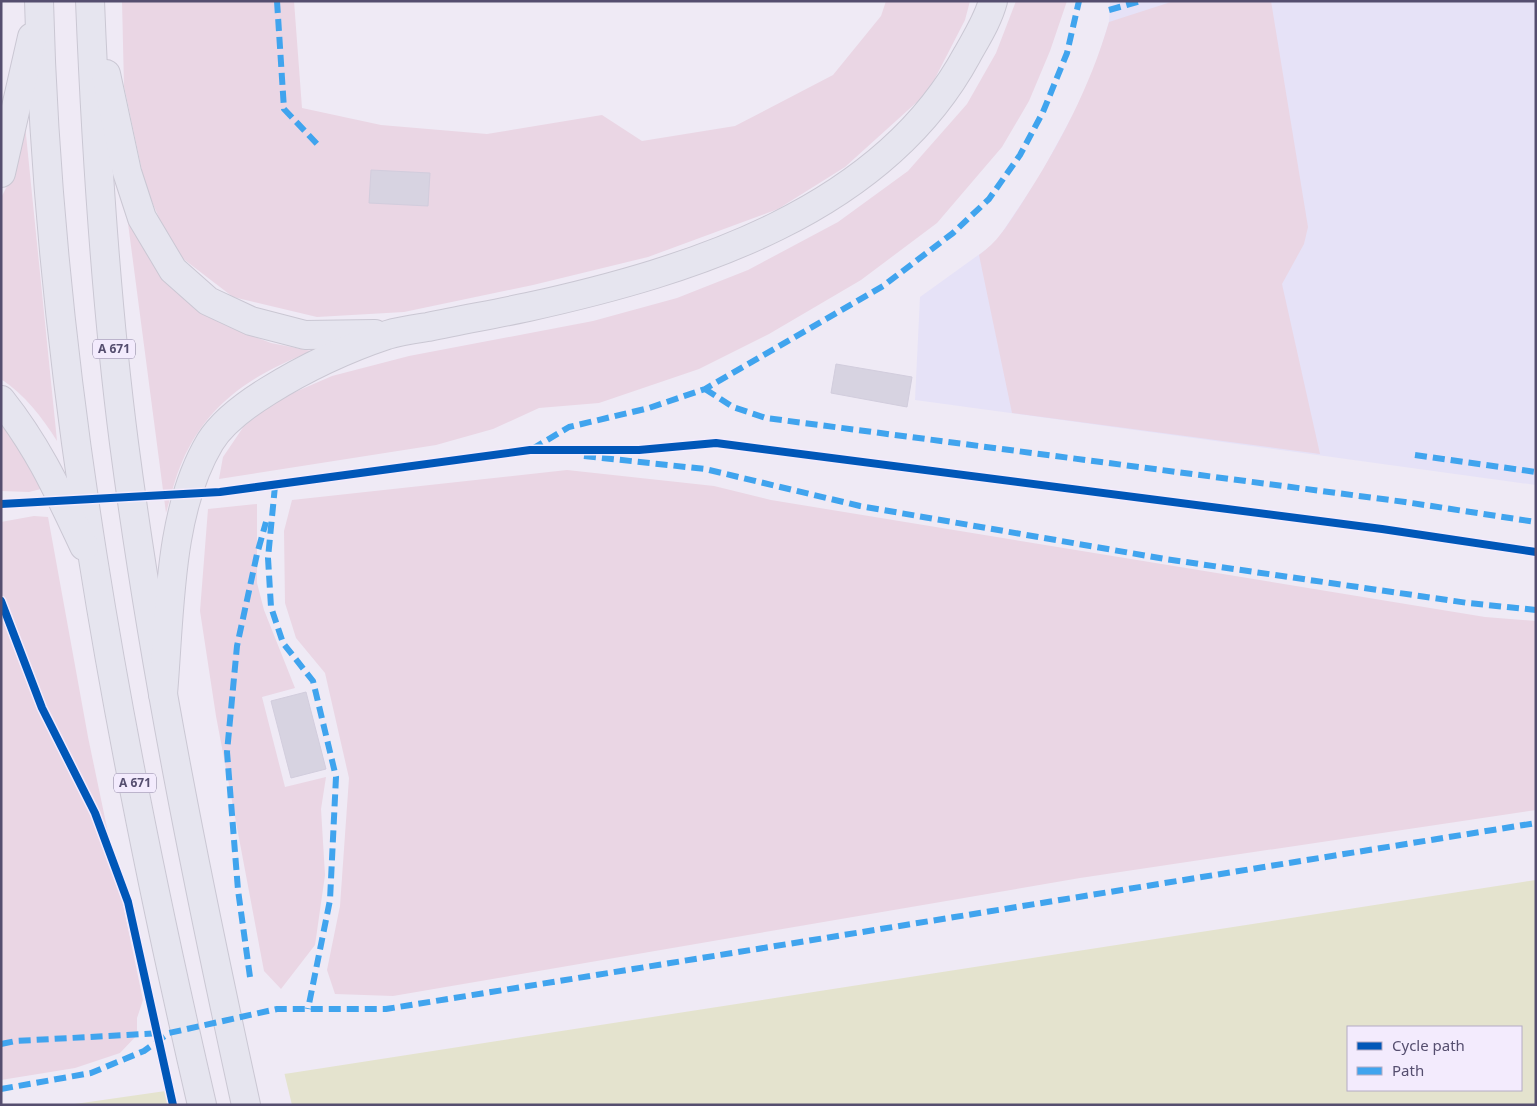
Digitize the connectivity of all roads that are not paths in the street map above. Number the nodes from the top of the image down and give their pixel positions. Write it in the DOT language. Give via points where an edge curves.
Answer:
graph roads {
  1 [pos="90,1"];
  2 [pos="993,1"];
  3 [pos="39,3"];
  4 [pos="1,173"];
  5 [pos="389,334"];
  6 [pos="1,400"];
  7 [pos="97,574"];
  8 [pos="163,694"];
  9 [pos="202,1105"];
  10 [pos="246,1105"];
  1 -- 5 [label="highway" via="127,172 142,218 173,270 208,301 251,321 305,335"];
  1 -- 8 [label="highway, A 671" via="110,313 140,558"];
  2 -- 5 [label="highway" via="990,13 959,70 928,114 883,159 832,195 768,230 703,257 618,285"];
  3 -- 4 [label="highway"];
  3 -- 7 [label="highway, A 671" via="61,314"];
  5 -- 8 [label="highway" via="306,368 245,406 211,440 193,477 179,522"];
  6 -- 7 [label="highway" via="25,429 44,460"];
  7 -- 9 [label="highway, A 671" via="119,704"];
  8 -- 10 [label="highway, A 671"];
}
